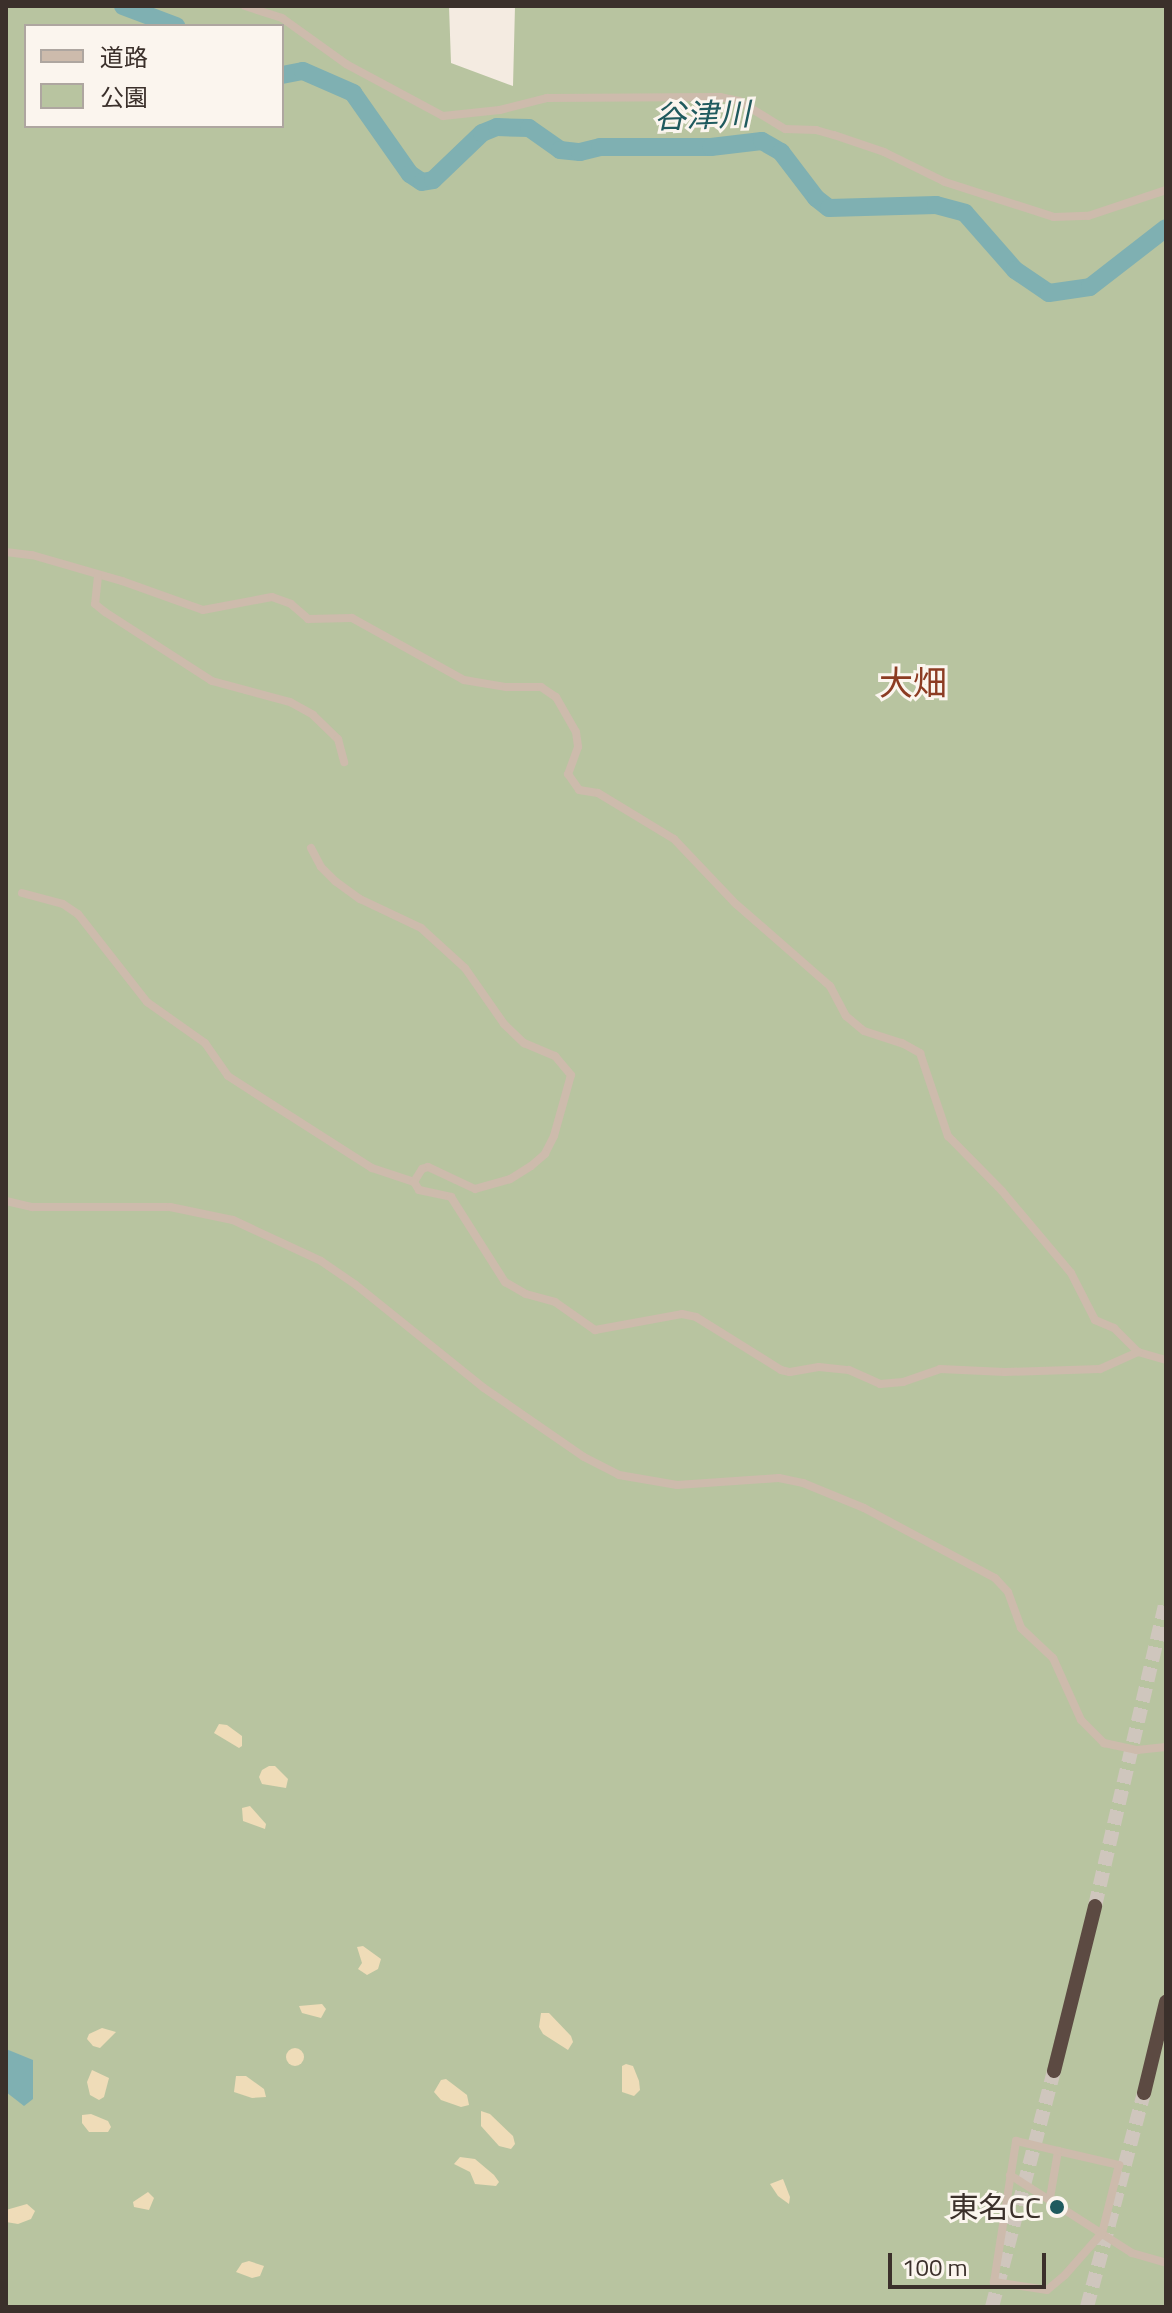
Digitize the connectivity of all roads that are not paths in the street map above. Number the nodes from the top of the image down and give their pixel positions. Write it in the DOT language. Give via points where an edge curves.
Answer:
graph roads {
  1 [pos="245,6"];
  2 [pos="1166,190"];
  3 [pos="6,552"];
  4 [pos="98,576"];
  5 [pos="344,762"];
  6 [pos="311,848"];
  7 [pos="22,893"];
  8 [pos="414,1182"];
  9 [pos="6,1201"];
  10 [pos="1138,1352"];
  11 [pos="1166,1360"];
  12 [pos="1166,1747"];
  13 [pos="1095,1906"];
  14 [pos="1166,2002"];
  15 [pos="1054,2071"];
  16 [pos="1144,2093"];
  17 [pos="1058,2151"];
  18 [pos="1010,2175"];
  19 [pos="1050,2198"];
  20 [pos="1102,2233"];
  21 [pos="1166,2263"];
  1 -- 2 [label="street" via="282,18 346,64 443,116 547,98 720,97 739,101 785,129 847,139 945,182 1054,217 1088,216"];
  3 -- 4 [label="street"];
  4 -- 5 [label="street" via="95,604 105,612 212,681 290,702 313,715 338,739"];
  4 -- 10 [label="street" via="203,610 272,597 308,619 352,618 464,680 541,687 556,697 576,732 578,747 568,774 579,790 598,793 674,839 736,904 830,986 846,1016 864,1031 920,1053 948,1136 1071,1273 1095,1320 1114,1328"];
  6 -- 8 [label="street" via="335,881 433,938 465,968 504,1024 524,1043 555,1056 571,1075 554,1136 531,1166 510,1179 475,1189 428,1167"];
  7 -- 8 [label="street" via="63,904 78,914 147,1002 205,1043 228,1076 372,1168"];
  8 -- 10 [label="street" via="419,1190 451,1197 505,1282 555,1302 595,1330 682,1314 696,1317 781,1370 849,1370 880,1384 940,1369 1100,1369"];
  9 -- 12 [label="street" via="32,1207 170,1207 233,1220 321,1261 484,1388 619,1475 677,1485 779,1478 864,1508 995,1578 1008,1592 1021,1628 1053,1658 1081,1720 1104,1743 1137,1750"];
  10 -- 11 [label="street"];
  13 -- 15 [label="highway"];
  14 -- 16 [label="highway"];
  17 -- 18 [label="street" via="1016,2141"];
  17 -- 19 [label="street"];
  17 -- 20 [label="street" via="1119,2165"];
  18 -- 19 [label="street"];
  18 -- 20 [label="street" via="994,2282 1047,2290"];
  19 -- 20 [label="street"];
  20 -- 21 [label="street" via="1132,2253"];
}
